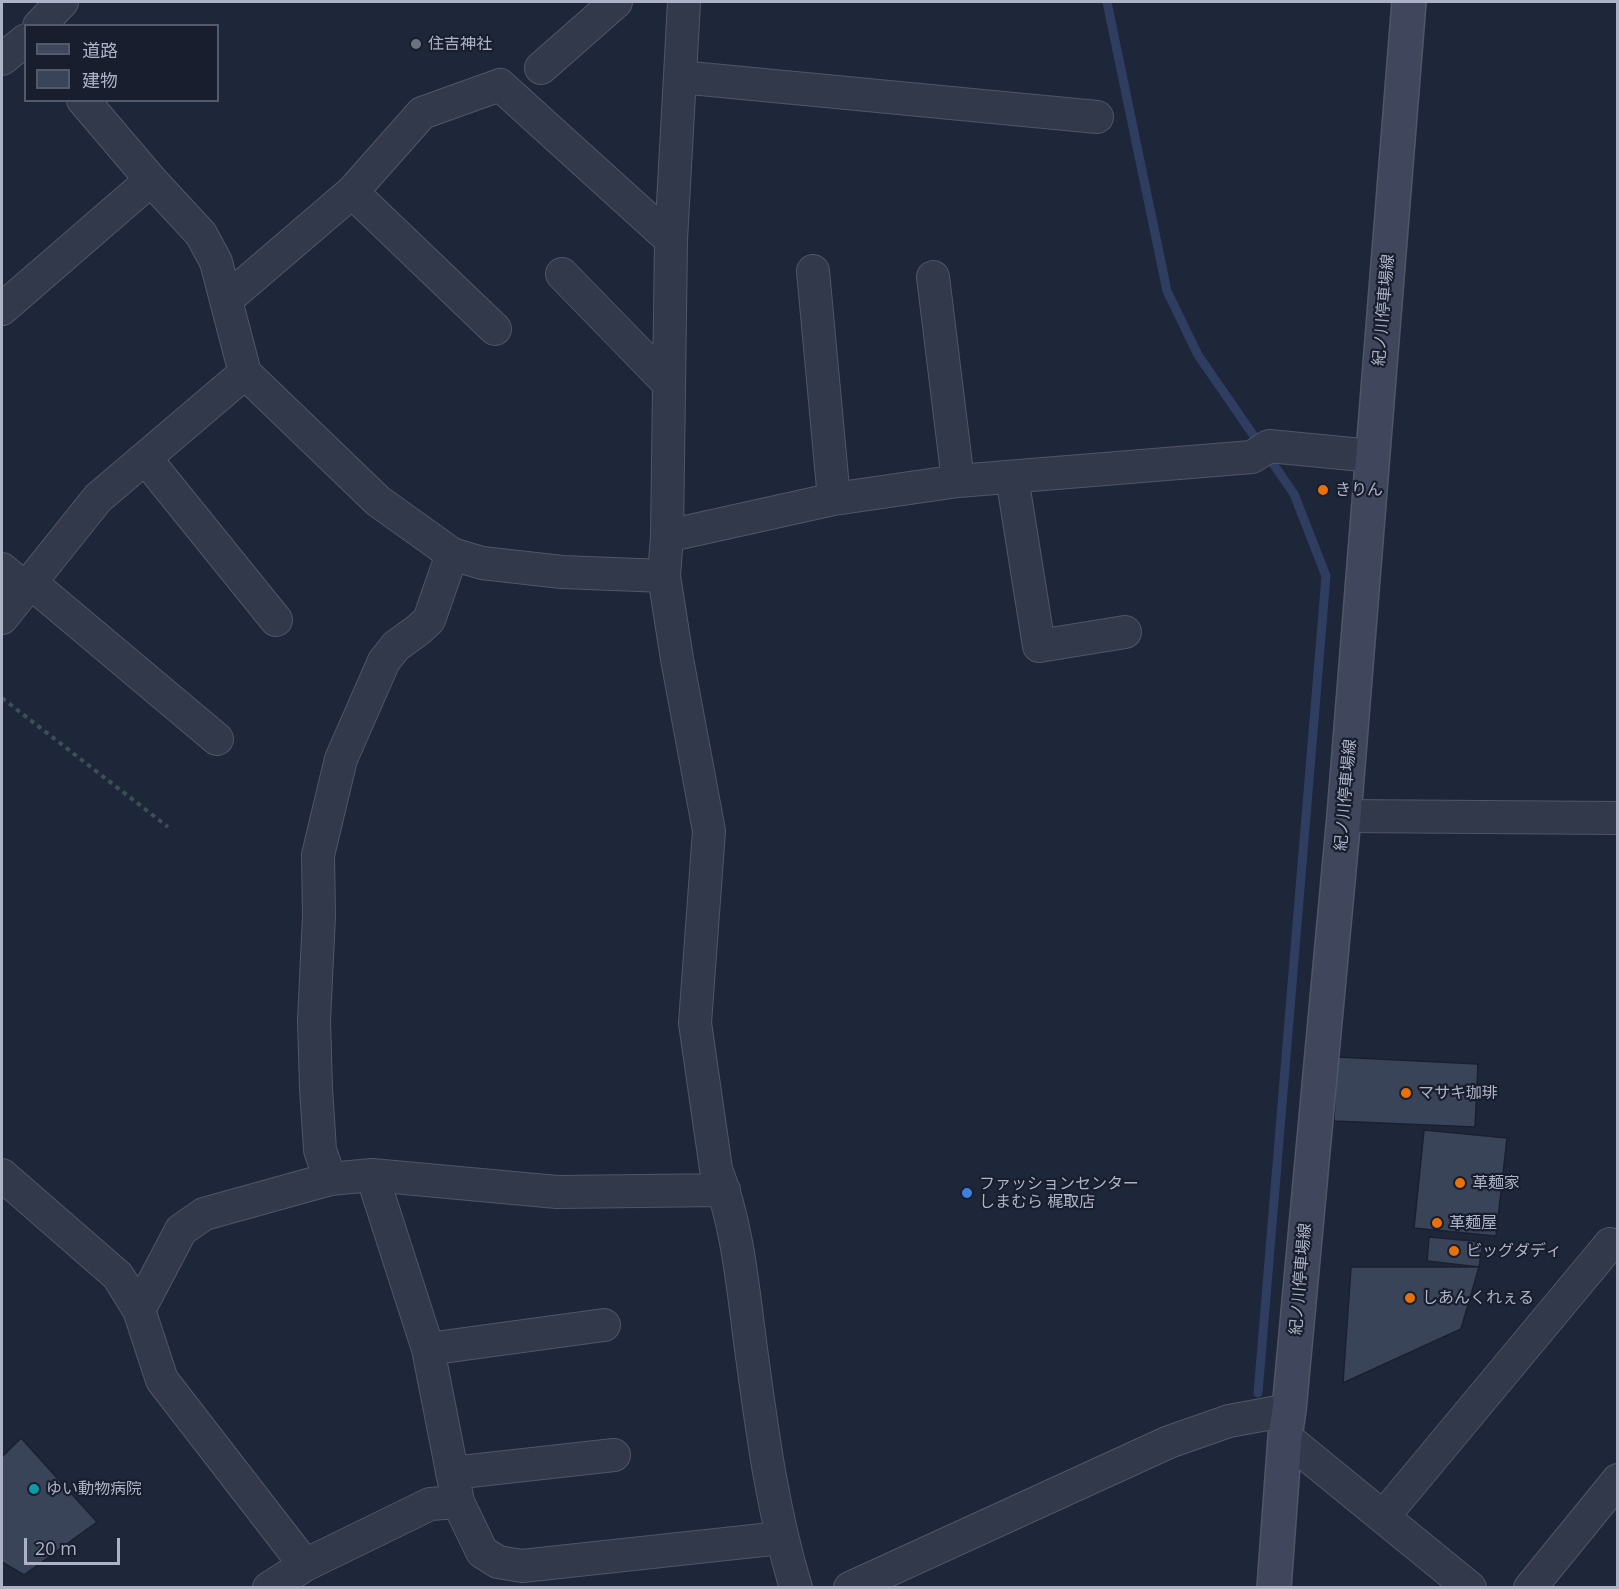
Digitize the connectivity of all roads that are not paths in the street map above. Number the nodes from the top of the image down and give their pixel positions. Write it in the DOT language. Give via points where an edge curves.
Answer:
graph roads {
  1 [pos="62,2"];
  2 [pos="616,2"];
  3 [pos="684,2"];
  4 [pos="1409,2"];
  5 [pos="41,24"];
  6 [pos="24,42"];
  7 [pos="2,59"];
  8 [pos="541,68"];
  9 [pos="680,77"];
  10 [pos="85,102"];
  11 [pos="1097,117"];
  12 [pos="151,180"];
  13 [pos="352,192"];
  14 [pos="671,240"];
  15 [pos="813,271"];
  16 [pos="562,274"];
  17 [pos="933,277"];
  18 [pos="227,299"];
  19 [pos="2,309"];
  20 [pos="495,329"];
  21 [pos="245,373"];
  22 [pos="669,384"];
  23 [pos="1373,456"];
  24 [pos="146,459"];
  25 [pos="1011,477"];
  26 [pos="958,482"];
  27 [pos="834,499"];
  28 [pos="667,536"];
  29 [pos="452,554"];
  30 [pos="664,576"];
  31 [pos="19,580"];
  32 [pos="2,618"];
  33 [pos="276,620"];
  34 [pos="1125,632"];
  35 [pos="217,739"];
  36 [pos="1344,816"];
  37 [pos="1617,818"];
  38 [pos="2,1175"];
  39 [pos="372,1175"];
  40 [pos="330,1179"];
  41 [pos="724,1190"];
  42 [pos="1610,1244"];
  43 [pos="138,1310"];
  44 [pos="604,1324"];
  45 [pos="428,1349"];
  46 [pos="1287,1423"];
  47 [pos="614,1455"];
  48 [pos="1617,1480"];
  49 [pos="455,1487"];
  50 [pos="1383,1517"];
  51 [pos="781,1538"];
  52 [pos="305,1565"];
  53 [pos="269,1587"];
  54 [pos="796,1587"];
  55 [pos="850,1587"];
  56 [pos="1274,1587"];
  57 [pos="1470,1587"];
  58 [pos="1530,1587"];
  1 -- 5 [label="street"];
  2 -- 8 [label="street"];
  3 -- 9 [label="street"];
  4 -- 23 [label="main road, 紀ノ川停車場線"];
  6 -- 7 [label="street"];
  9 -- 11 [label="street"];
  9 -- 14 [label="street"];
  10 -- 12 [label="street"];
  12 -- 18 [label="street" via="201,234 216,262"];
  12 -- 19 [label="street"];
  13 -- 14 [label="street" via="422,113 500,85"];
  13 -- 18 [label="street"];
  13 -- 20 [label="street"];
  14 -- 22 [label="street"];
  15 -- 27 [label="street"];
  16 -- 22 [label="street"];
  17 -- 26 [label="street"];
  18 -- 21 [label="street"];
  21 -- 24 [label="street"];
  21 -- 29 [label="street" via="378,501"];
  22 -- 28 [label="street"];
  23 -- 25 [label="street" via="1260,451"];
  23 -- 36 [label="main road, 紀ノ川停車場線"];
  24 -- 31 [label="street" via="98,498"];
  24 -- 33 [label="street"];
  25 -- 26 [label="street"];
  25 -- 34 [label="street" via="1039,646"];
  26 -- 27 [label="street"];
  27 -- 28 [label="street"];
  28 -- 30 [label="street"];
  29 -- 30 [label="street" via="482,563 562,572"];
  29 -- 40 [label="street" via="429,620 396,646 384,661 341,759 318,855 316,1088 320,1150"];
  30 -- 41 [label="street" via="709,831 695,1023 716,1169"];
  31 -- 32 [label="street"];
  31 -- 35 [label="street"];
  36 -- 37 [label="street"];
  36 -- 46 [label="main road, 紀ノ川停車場線"];
  38 -- 43 [label="street" via="118,1276"];
  39 -- 40 [label="street"];
  39 -- 41 [label="street" via="557,1192"];
  39 -- 45 [label="street"];
  40 -- 43 [label="street" via="204,1214 181,1230"];
  41 -- 51 [label="street" via="740,1266"];
  42 -- 50 [label="street"];
  43 -- 52 [label="street" via="162,1380"];
  44 -- 45 [label="street"];
  45 -- 49 [label="street"];
  46 -- 50 [label="street"];
  46 -- 55 [label="street" via="1229,1421 1169,1442"];
  46 -- 56 [label="main road, 紀ノ川停車場線"];
  47 -- 49 [label="street"];
  48 -- 58 [label="street"];
  49 -- 51 [label="street" via="482,1552 498,1562 522,1566"];
  49 -- 52 [label="street" via="430,1504"];
  50 -- 57 [label="street"];
  51 -- 54 [label="street"];
  52 -- 53 [label="street"];
}
